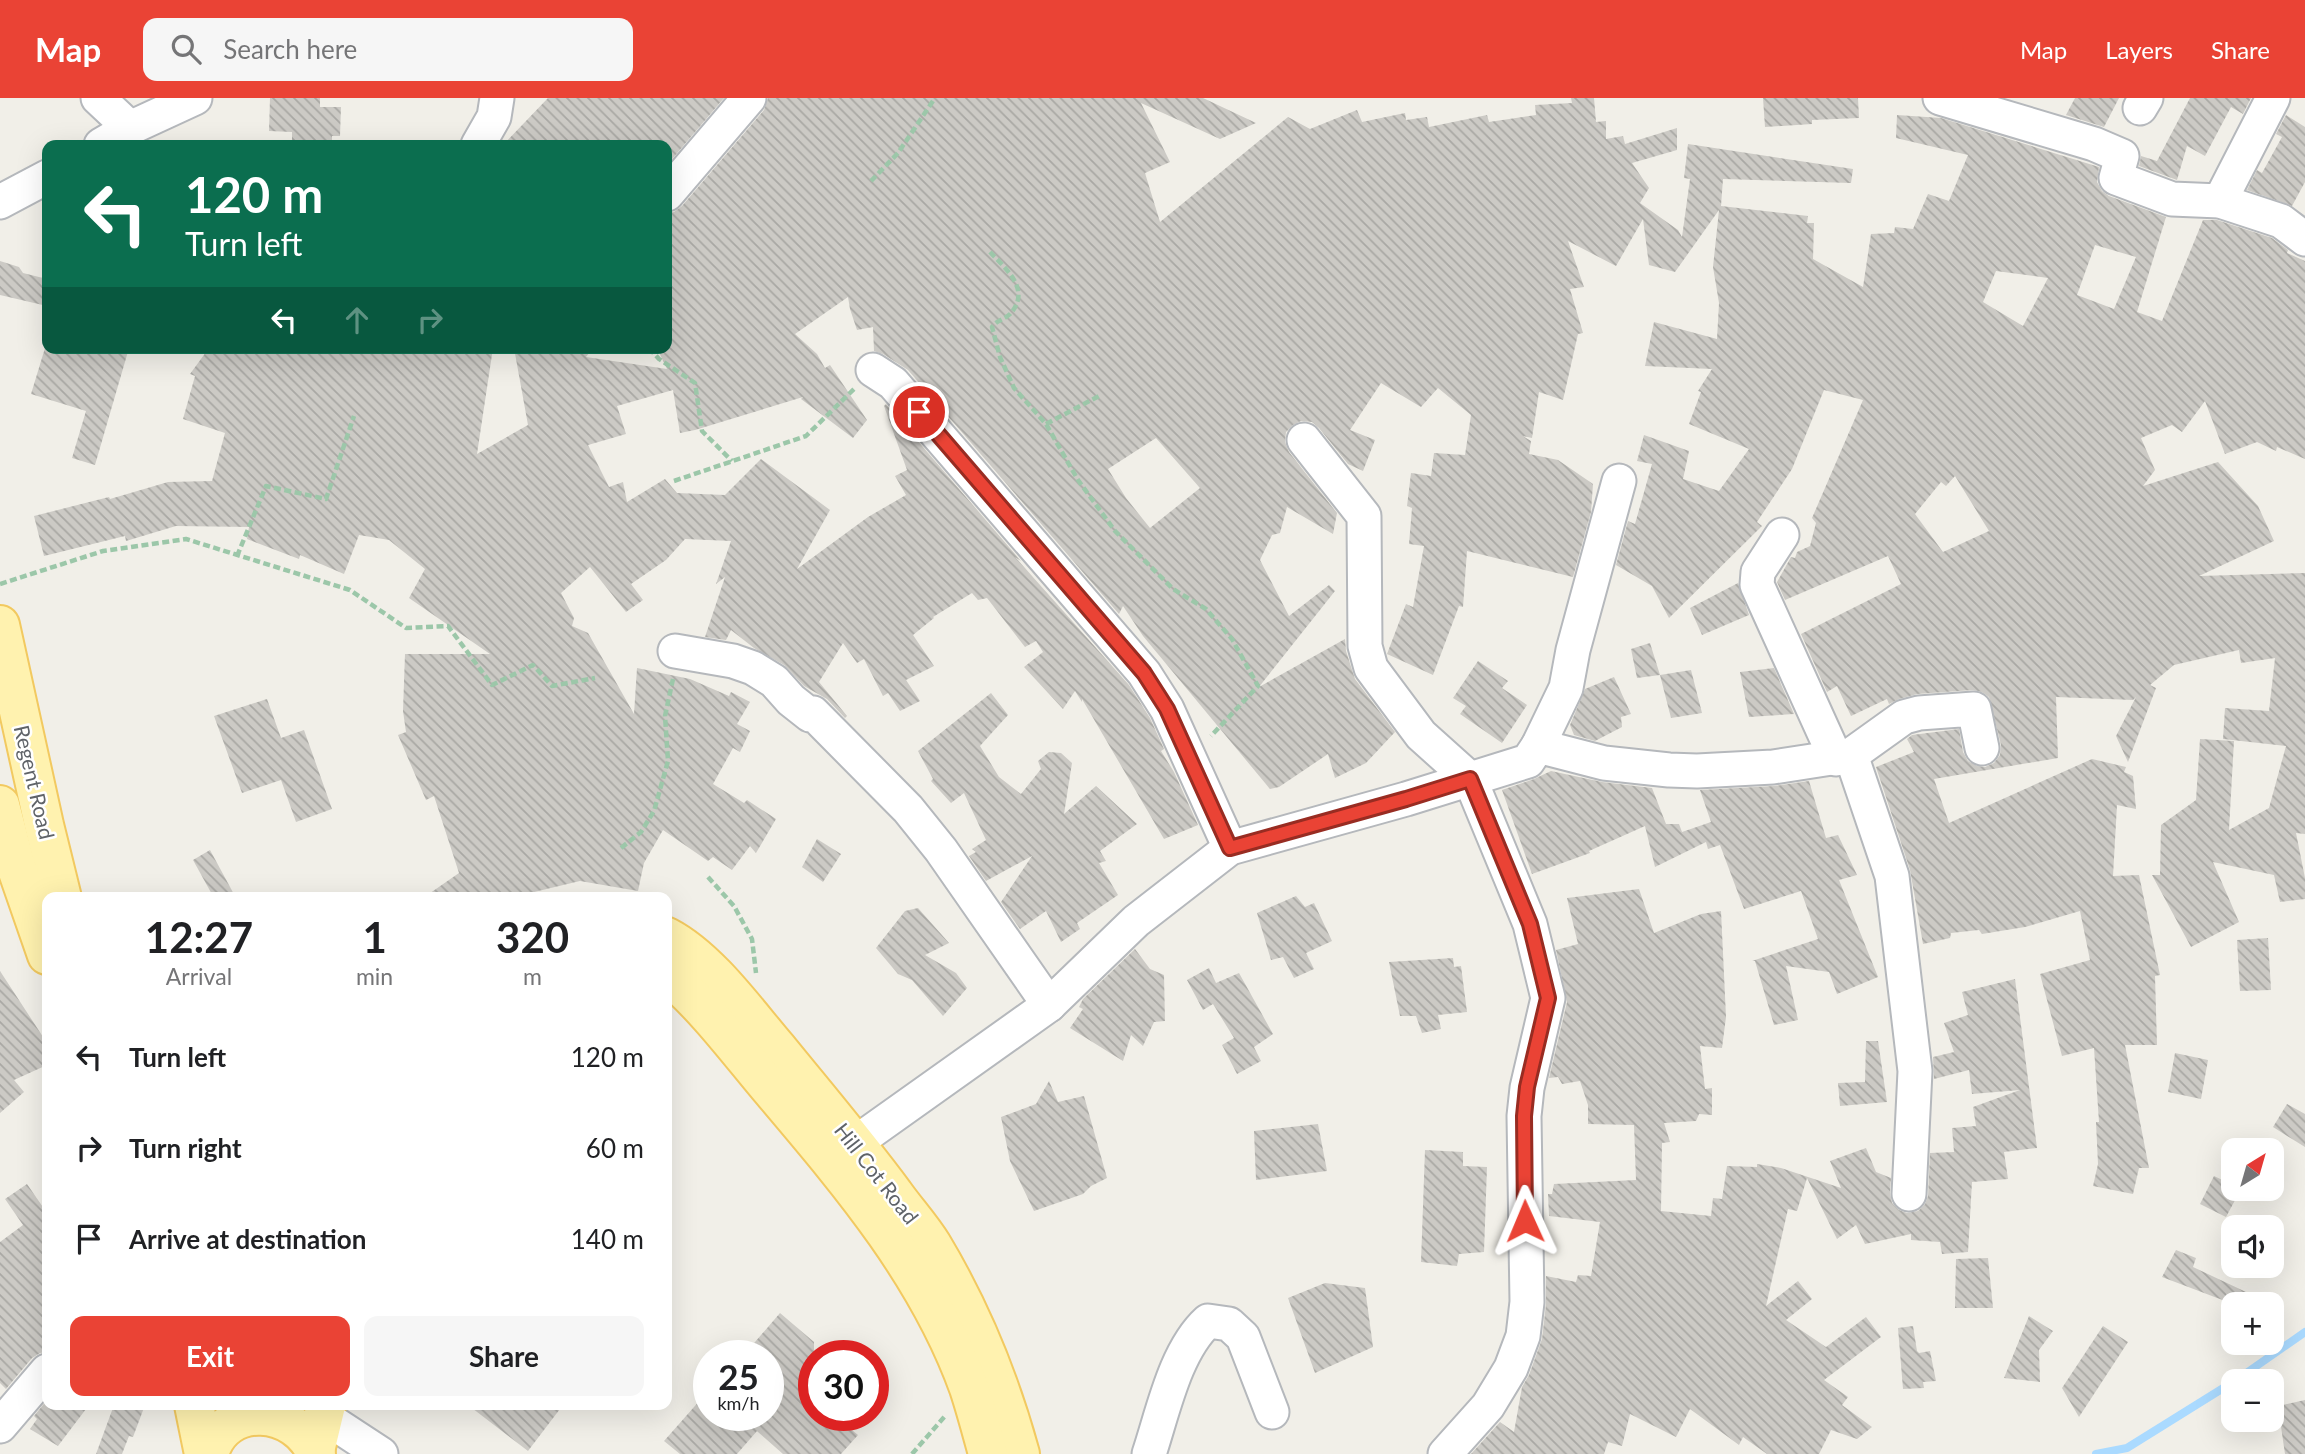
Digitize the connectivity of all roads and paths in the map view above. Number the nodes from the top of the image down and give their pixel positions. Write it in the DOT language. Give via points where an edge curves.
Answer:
graph roads {
  1 [pos="97,98"];
  2 [pos="195,98"];
  3 [pos="497,98"];
  4 [pos="749,98"];
  5 [pos="935,98"];
  6 [pos="1940,98"];
  7 [pos="2253,98"];
  8 [pos="2273,98"];
  9 [pos="130,128"];
  10 [pos="110,140"];
  11 [pos="481,140"];
  12 [pos="2228,146"];
  13 [pos="42,180"];
  14 [pos="871,181"];
  15 [pos="672,188"];
  16 [pos="2220,201"];
  17 [pos="0,202"];
  18 [pos="2305,239"];
  19 [pos="989,252"];
  20 [pos="654,354"];
  21 [pos="873,370"];
  22 [pos="1099,396"];
  23 [pos="354,416"];
  24 [pos="1045,425"];
  25 [pos="1304,440"];
  26 [pos="732,461"];
  27 [pos="674,481"];
  28 [pos="1619,481"];
  29 [pos="1782,535"];
  30 [pos="237,555"];
  31 [pos="0,584"];
  32 [pos="0,625"];
  33 [pos="675,651"];
  34 [pos="595,678"];
  35 [pos="1204,744"];
  36 [pos="1538,746"];
  37 [pos="1982,748"];
  38 [pos="1844,757"];
  39 [pos="1470,779"];
  40 [pos="0,805"];
  41 [pos="621,848"];
  42 [pos="1230,848"];
  43 [pos="708,877"];
  44 [pos="61,892"];
  45 [pos="672,940"];
  46 [pos="42,941"];
  47 [pos="672,979"];
  48 [pos="1049,1005"];
  49 [pos="752,1019"];
  50 [pos="855,1143"];
  51 [pos="1909,1194"];
  52 [pos="42,1377"];
  53 [pos="969,1388"];
  54 [pos="195,1410"];
  55 [pos="270,1410"];
  56 [pos="273,1410"];
  57 [pos="1272,1412"];
  58 [pos="0,1426"];
  59 [pos="320,1432"];
  60 [pos="207,1454"];
  61 [pos="381,1454"];
  62 [pos="912,1454"];
  63 [pos="988,1454"];
  64 [pos="1020,1454"];
  65 [pos="1149,1454"];
  66 [pos="1446,1454"];
  1 -- 9 [label="street"];
  2 -- 9 [label="street"];
  3 -- 11 [label="street" via="495,117"];
  4 -- 15 [label="street"];
  5 -- 14 [label="path" via="898,153"];
  6 -- 16 [label="street" via="2122,156 2116,178 2172,199"];
  7 -- 12 [label="street"];
  8 -- 16 [label="street"];
  9 -- 10 [label="street"];
  13 -- 17 [label="street"];
  16 -- 18 [label="street" via="2281,221"];
  19 -- 24 [label="path" via="1019,288 1018,304 992,327 1000,357 1014,388"];
  20 -- 26 [label="path" via="695,383 702,431"];
  21 -- 26 [label="path" via="806,436"];
  21 -- 42 [label="street" via="893,383 1144,673 1167,709"];
  22 -- 24 [label="path"];
  23 -- 30 [label="path" via="326,499 267,486"];
  24 -- 35 [label="path" via="1115,531 1172,589 1206,609 1231,639 1258,686"];
  25 -- 39 [label="street" via="1364,516 1365,646 1371,668 1421,735"];
  26 -- 27 [label="path"];
  28 -- 36 [label="street" via="1566,688"];
  29 -- 38 [label="street" via="1758,572 1757,585"];
  30 -- 31 [label="path" via="186,539 103,551"];
  30 -- 34 [label="path" via="351,590 406,628 449,626 492,685 533,665 552,685"];
  32 -- 44 [label="main road, Regent Road"];
  33 -- 41 [label="path" via="665,716 668,761 654,811 641,832"];
  33 -- 48 [label="street" via="753,668 813,713 942,850"];
  36 -- 38 [label="street" via="1604,763 1696,771"];
  36 -- 39 [label="street" via="1528,761"];
  37 -- 38 [label="street" via="1974,709 1904,717"];
  38 -- 51 [label="street" via="1892,876 1915,1071"];
  39 -- 42 [label="street"];
  39 -- 66 [label="street" via="1530,924 1548,998 1524,1116 1527,1302 1523,1336 1511,1368 1488,1406"];
  40 -- 46 [label="main road, Regent Road"];
  42 -- 48 [label="street" via="1136,921"];
  43 -- 49 [label="path" via="734,906 752,939 761,1007"];
  45 -- 49 [label="main road, Hill Cot Road" via="709,970"];
  47 -- 53 [label="main road, Hill Cot Road" via="827,1156 891,1238 946,1335"];
  48 -- 50 [label="street"];
  49 -- 50 [label="main road, Hill Cot Road"];
  50 -- 64 [label="main road, Hill Cot Road" via="931,1244 982,1343"];
  52 -- 58 [label="street"];
  53 -- 62 [label="path"];
  53 -- 63 [label="main road, Hill Cot Road"];
  54 -- 60 [label="main road"];
  55 -- 60 [label="main road" via="241,1418 224,1429"];
  56 -- 59 [label="main road" via="298,1428"];
  57 -- 65 [label="street" via="1244,1337 1229,1324 1208,1321 1186,1350"];
  59 -- 61 [label="street"];
}
